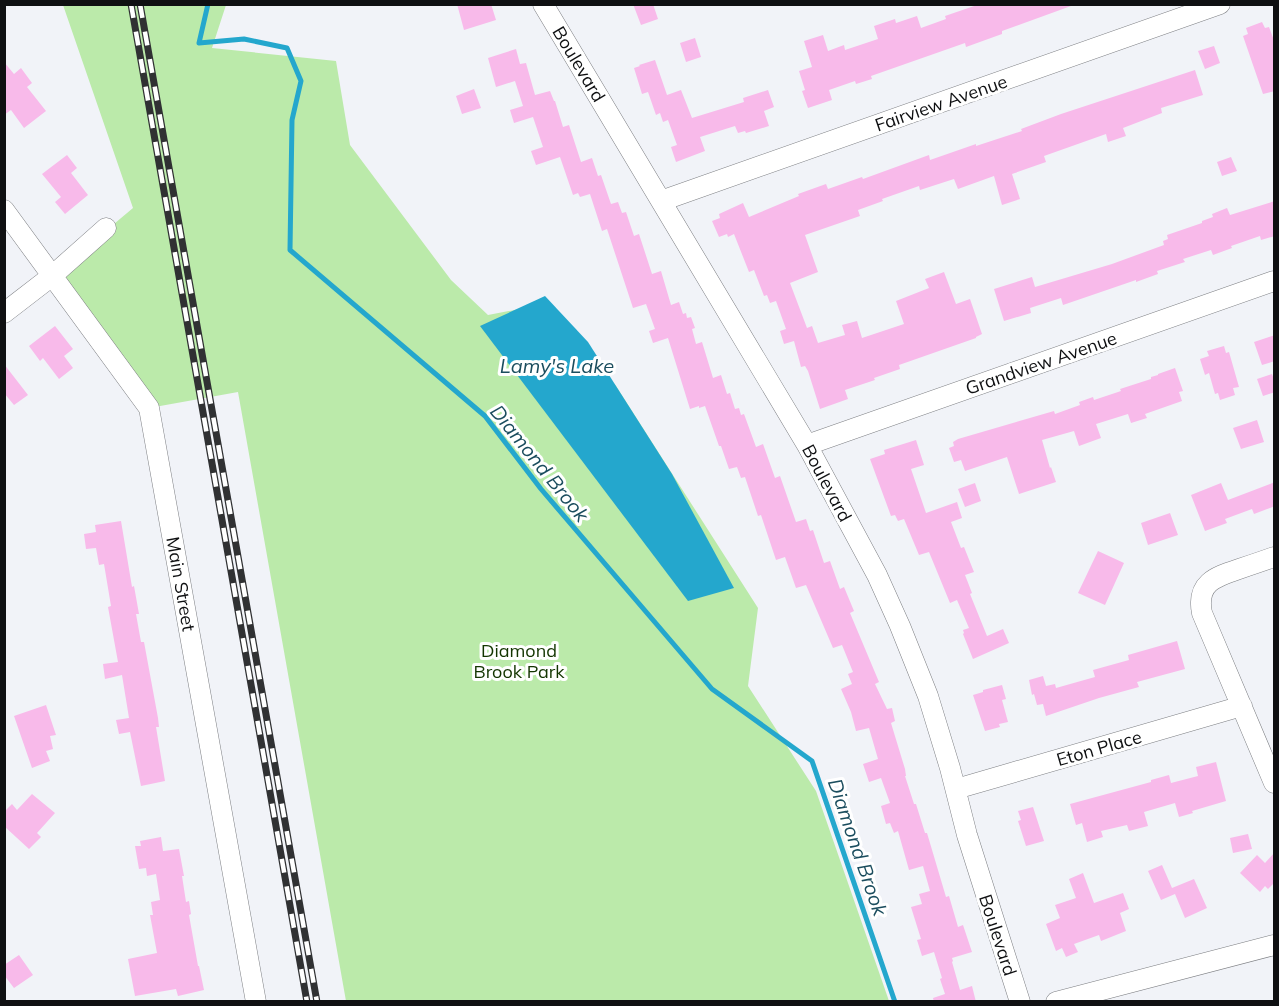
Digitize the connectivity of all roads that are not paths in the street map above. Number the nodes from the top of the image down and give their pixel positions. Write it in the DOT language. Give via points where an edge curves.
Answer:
graph roads {
  1 [pos="543,4"];
  2 [pos="1220,4"];
  3 [pos="661,201"];
  4 [pos="4,210"];
  5 [pos="106,228"];
  6 [pos="52,276"];
  7 [pos="1275,281"];
  8 [pos="4,313"];
  9 [pos="807,445"];
  10 [pos="1275,557"];
  11 [pos="1242,706"];
  12 [pos="1275,783"];
  13 [pos="956,789"];
  14 [pos="1275,945"];
  15 [pos="256,1002"];
  16 [pos="1020,1002"];
  17 [pos="1056,1002"];
  1 -- 3 [label="street, Boulevard"];
  2 -- 3 [label="street, Fairview Avenue"];
  3 -- 9 [label="street, Boulevard"];
  4 -- 6 [label="street, Main Street"];
  5 -- 6 [label="street"];
  6 -- 8 [label="street"];
  6 -- 15 [label="street, Main Street" via="149,408"];
  7 -- 9 [label="street, Grandview Avenue"];
  9 -- 13 [label="street, Boulevard" via="900,626 928,696"];
  10 -- 11 [label="street" via="1216,577 1202,592 1202,613"];
  11 -- 12 [label="street"];
  11 -- 13 [label="street, Eton Place"];
  13 -- 16 [label="street, Boulevard"];
  14 -- 17 [label="street"];
}
